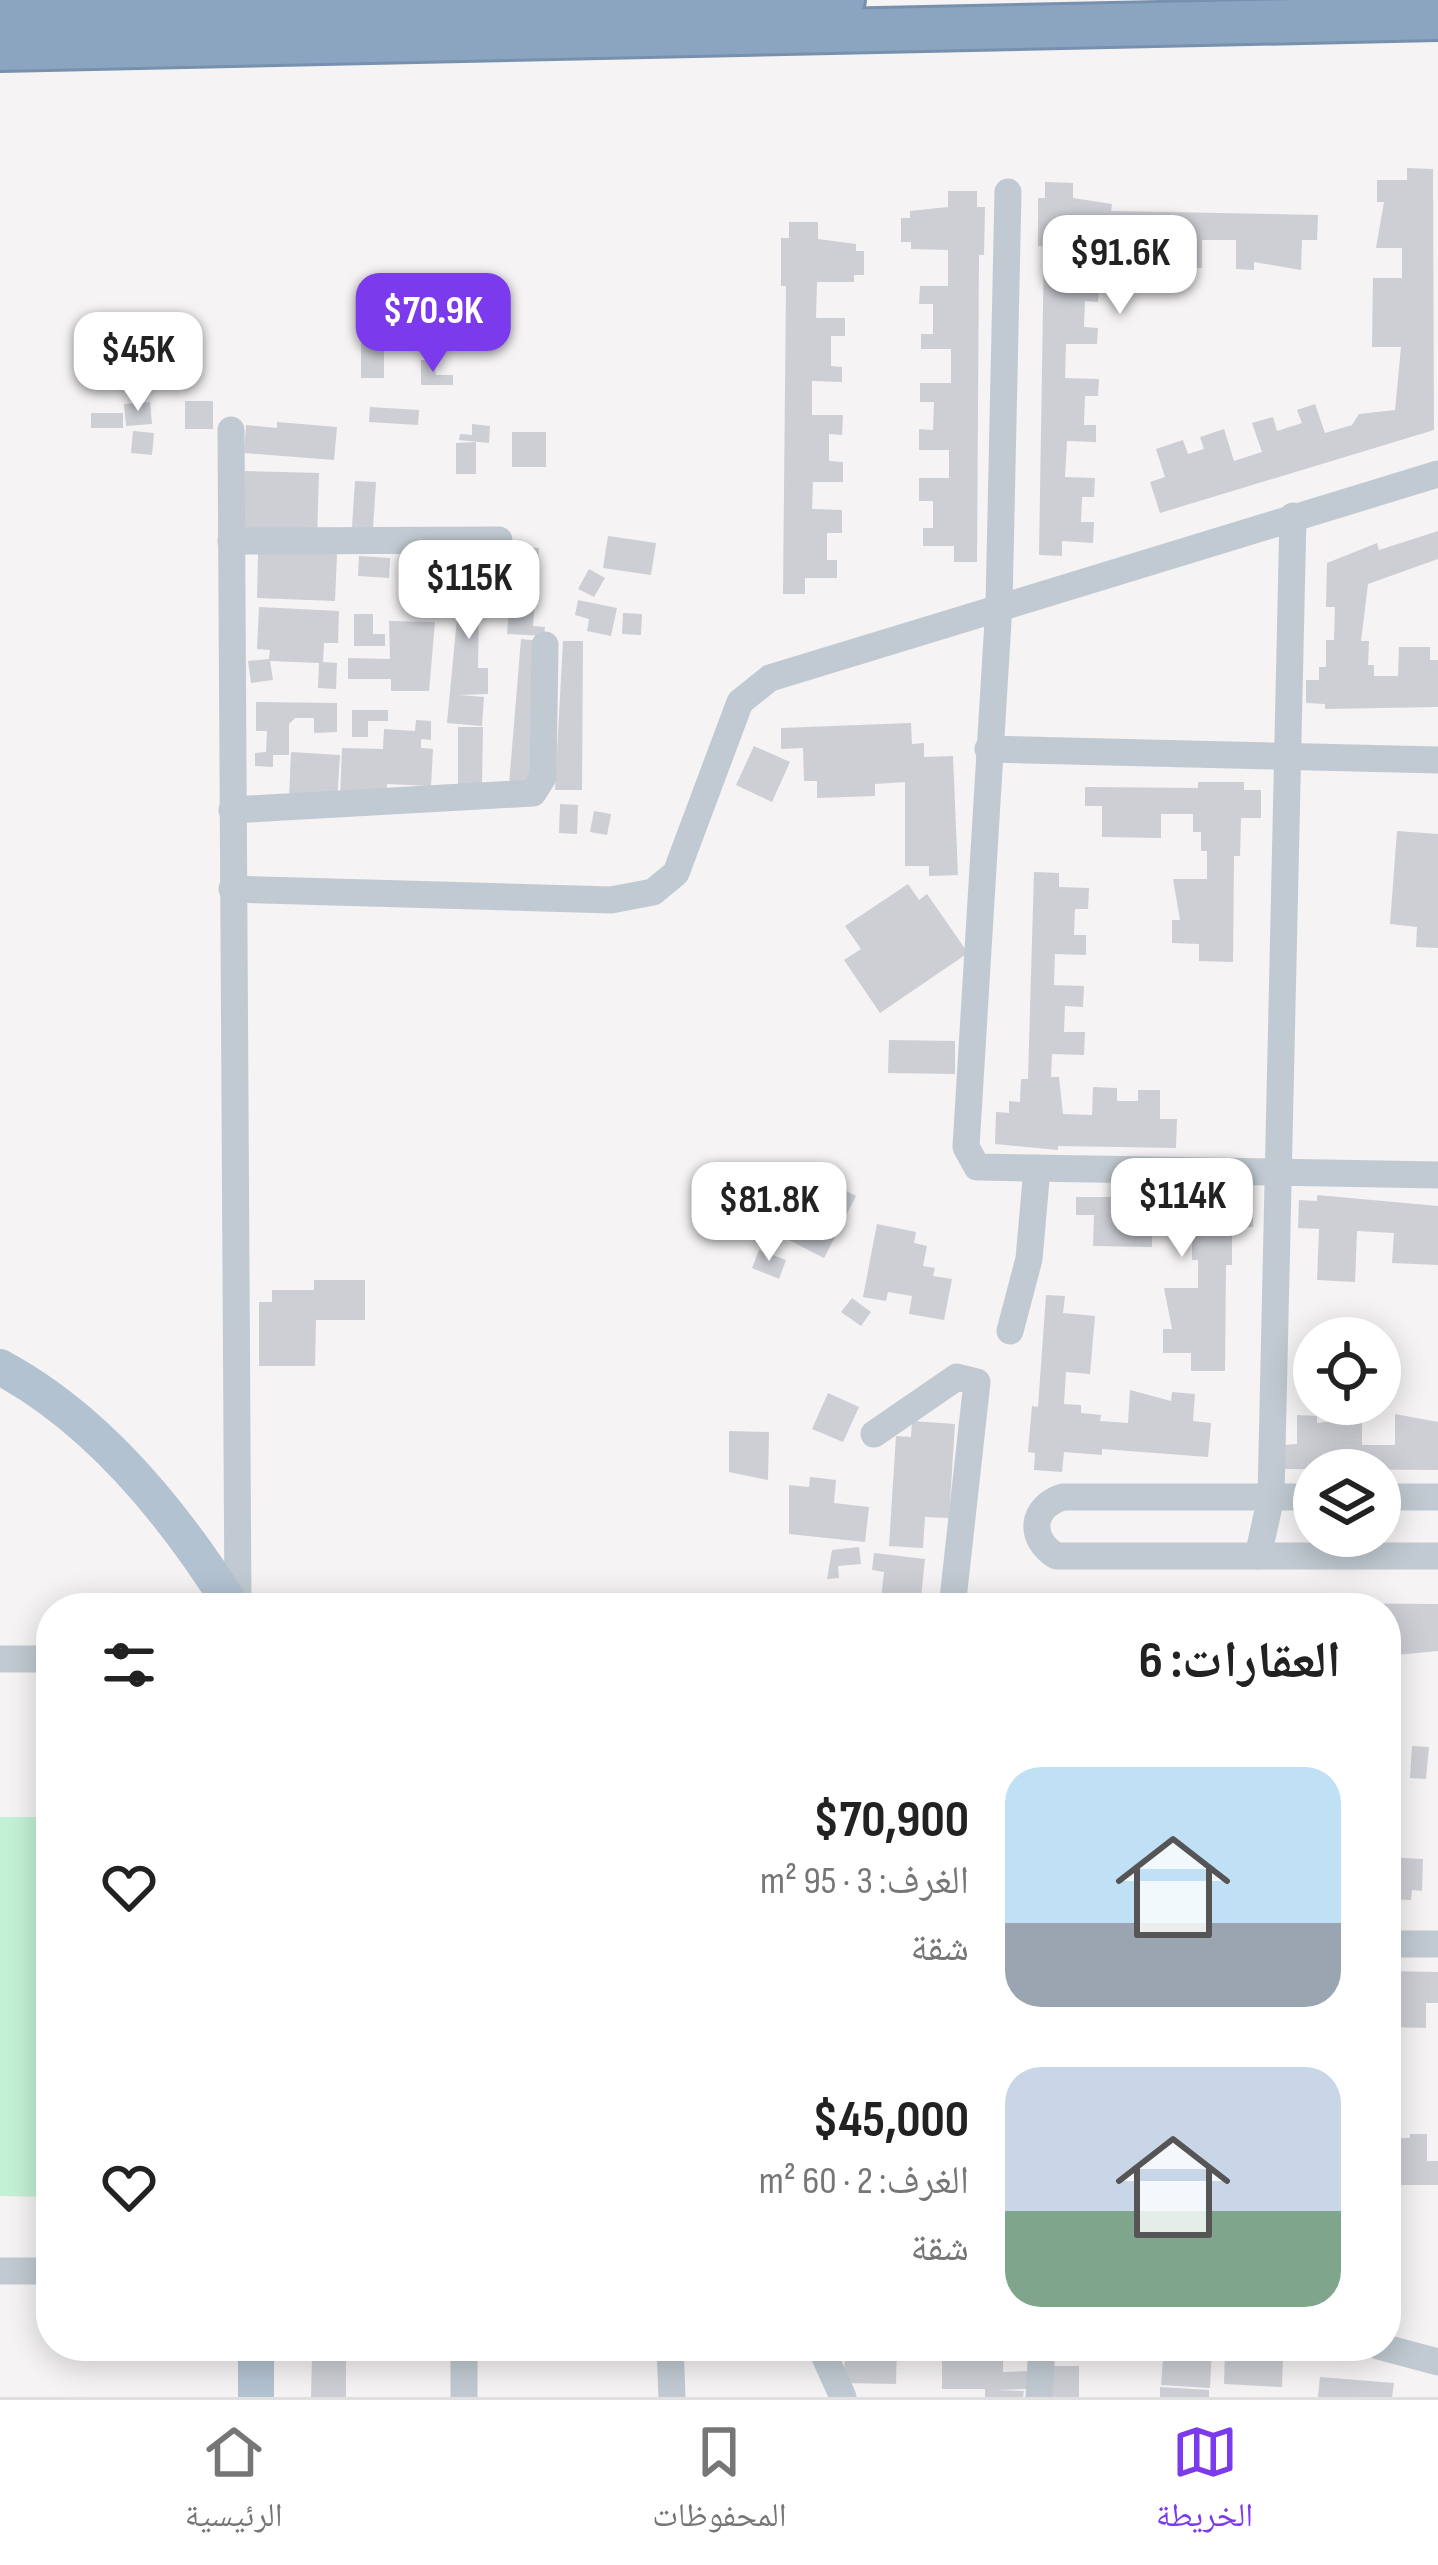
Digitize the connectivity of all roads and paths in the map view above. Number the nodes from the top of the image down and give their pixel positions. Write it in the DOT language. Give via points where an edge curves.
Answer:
graph roads {
  1 [pos="842,0"];
  2 [pos="0,17"];
  3 [pos="1438,18"];
  4 [pos="0,49"];
  5 [pos="1008,192"];
  6 [pos="231,430"];
  7 [pos="1438,473"];
  8 [pos="1293,516"];
  9 [pos="499,540"];
  10 [pos="231,541"];
  11 [pos="999,605"];
  12 [pos="545,645"];
  13 [pos="988,749"];
  14 [pos="1285,756"];
  15 [pos="1438,760"];
  16 [pos="232,810"];
  17 [pos="232,890"];
  18 [pos="1037,1168"];
  19 [pos="1277,1170"];
  20 [pos="1438,1174"];
  21 [pos="1010,1331"];
  22 [pos="0,1367"];
  23 [pos="874,1434"];
  24 [pos="1271,1497"];
  25 [pos="1293,1497"];
  26 [pos="1401,1497"];
  27 [pos="1438,1497"];
  28 [pos="1258,1556"];
  29 [pos="1438,1556"];
  30 [pos="225,1593"];
  31 [pos="235,1593"];
  32 [pos="954,1593"];
  33 [pos="0,1659"];
  34 [pos="36,1659"];
  35 [pos="1401,1944"];
  36 [pos="1438,1944"];
  37 [pos="0,2271"];
  38 [pos="36,2271"];
  39 [pos="1401,2352"];
  40 [pos="256,2361"];
  41 [pos="464,2361"];
  42 [pos="671,2361"];
  43 [pos="827,2361"];
  44 [pos="1041,2361"];
  45 [pos="1438,2362"];
  46 [pos="256,2397"];
  47 [pos="464,2397"];
  48 [pos="672,2397"];
  49 [pos="843,2397"];
  50 [pos="1039,2397"];
  1 -- 2 [label="highway"];
  3 -- 4 [label="highway"];
  5 -- 11 [label="street"];
  6 -- 10 [label="street"];
  7 -- 8 [label="street"];
  8 -- 11 [label="street"];
  8 -- 14 [label="street"];
  9 -- 10 [label="street"];
  10 -- 16 [label="street"];
  11 -- 13 [label="street"];
  11 -- 17 [label="street" via="770,678 740,702 691,843 676,873 652,892 611,900"];
  12 -- 16 [label="street" via="543,778 533,793"];
  13 -- 14 [label="street"];
  13 -- 18 [label="street" via="966,1147 977,1168"];
  14 -- 15 [label="street"];
  14 -- 19 [label="street"];
  16 -- 17 [label="street"];
  17 -- 31 [label="street"];
  18 -- 19 [label="street"];
  18 -- 21 [label="street" via="1029,1258"];
  19 -- 20 [label="street"];
  19 -- 24 [label="street"];
  22 -- 30 [label="main road" via="84,1426 191,1542"];
  23 -- 32 [label="street" via="958,1378 977,1382"];
  24 -- 25 [label="street"];
  24 -- 28 [label="street"];
  24 -- 28 [label="street" via="1063,1497 1049,1501 1035,1523 1056,1556"];
  26 -- 27 [label="street"];
  28 -- 29 [label="street"];
  33 -- 34 [label="street"];
  35 -- 36 [label="street"];
  37 -- 38 [label="street"];
  39 -- 45 [label="street"];
  40 -- 46 [label="main road"];
  41 -- 47 [label="street"];
  42 -- 48 [label="street"];
  43 -- 49 [label="street"];
  44 -- 50 [label="street"];
}
